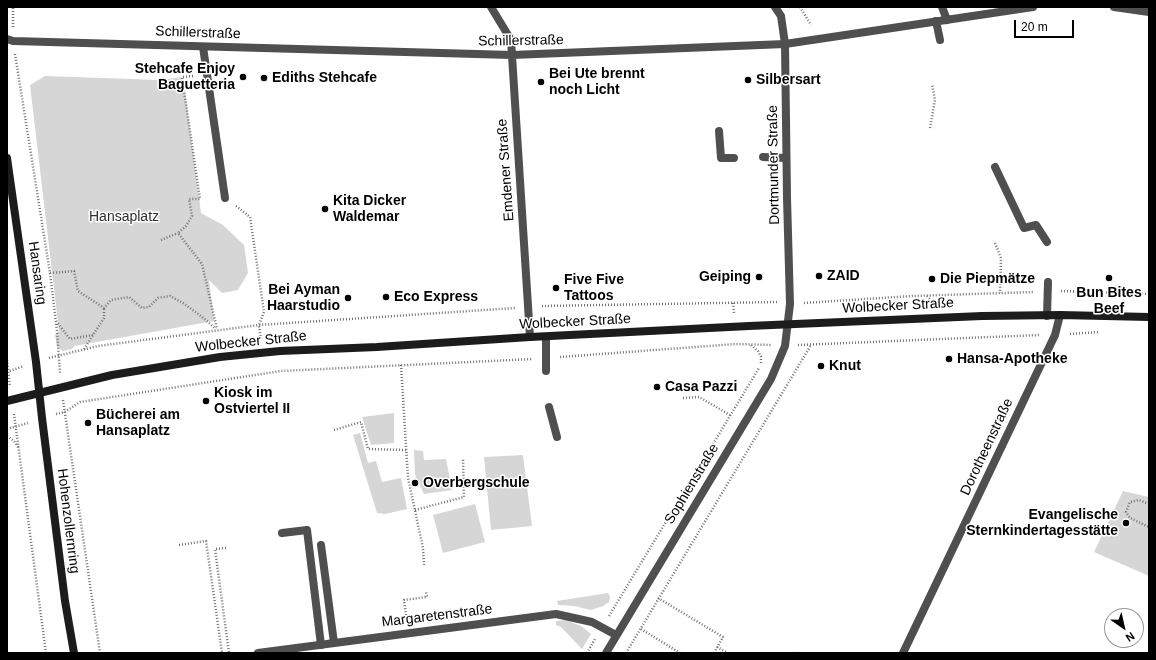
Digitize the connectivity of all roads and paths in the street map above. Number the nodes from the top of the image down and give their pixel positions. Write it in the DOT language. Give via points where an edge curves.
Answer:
graph roads {
  1 [pos="13,7"];
  2 [pos="491,7"];
  3 [pos="775,7"];
  4 [pos="800,7"];
  5 [pos="942,7"];
  6 [pos="1033,7"];
  7 [pos="1114,7"];
  8 [pos="1149,12"];
  9 [pos="946,20"];
  10 [pos="936,21"];
  11 [pos="811,25"];
  12 [pos="10,40"];
  13 [pos="940,40"];
  14 [pos="785,44"];
  15 [pos="203,47"];
  16 [pos="512,55"];
  17 [pos="207,74"];
  18 [pos="932,84"];
  19 [pos="930,128"];
  20 [pos="719,131"];
  21 [pos="763,157"];
  22 [pos="7,158"];
  23 [pos="734,158"];
  24 [pos="786,158"];
  25 [pos="995,167"];
  26 [pos="225,198"];
  27 [pos="178,233"];
  28 [pos="160,240"];
  29 [pos="995,242"];
  30 [pos="1047,242"];
  31 [pos="50,273"];
  32 [pos="1048,282"];
  33 [pos="1000,293"];
  34 [pos="927,296"];
  35 [pos="790,304"];
  36 [pos="528,307"];
  37 [pos="104,308"];
  38 [pos="1060,315"];
  39 [pos="1047,316"];
  40 [pos="1149,317"];
  41 [pos="56,321"];
  42 [pos="788,324"];
  43 [pos="260,325"];
  44 [pos="217,329"];
  45 [pos="1106,331"];
  46 [pos="93,335"];
  47 [pos="1055,335"];
  48 [pos="530,337"];
  49 [pos="546,337"];
  50 [pos="751,345"];
  51 [pos="811,345"];
  52 [pos="786,346"];
  53 [pos="84,349"];
  54 [pos="262,352"];
  55 [pos="546,358"];
  56 [pos="7,360"];
  57 [pos="400,365"];
  58 [pos="546,371"];
  59 [pos="7,372"];
  60 [pos="39,392"];
  61 [pos="683,398"];
  62 [pos="7,402"];
  63 [pos="548,407"];
  64 [pos="730,415"];
  65 [pos="7,429"];
  66 [pos="334,430"];
  67 [pos="7,436"];
  68 [pos="557,437"];
  69 [pos="19,448"];
  70 [pos="406,450"];
  71 [pos="463,458"];
  72 [pos="1149,504"];
  73 [pos="415,510"];
  74 [pos="1149,527"];
  75 [pos="282,533"];
  76 [pos="179,545"];
  77 [pos="321,545"];
  78 [pos="226,548"];
  79 [pos="424,565"];
  80 [pos="644,589"];
  81 [pos="426,592"];
  82 [pos="659,598"];
  83 [pos="602,628"];
  84 [pos="641,629"];
  85 [pos="408,633"];
  86 [pos="616,635"];
  87 [pos="334,643"];
  88 [pos="321,645"];
  89 [pos="717,647"];
  90 [pos="46,653"];
  91 [pos="74,653"];
  92 [pos="100,653"];
  93 [pos="222,653"];
  94 [pos="229,653"];
  95 [pos="258,653"];
  96 [pos="587,653"];
  97 [pos="606,653"];
  98 [pos="626,653"];
  99 [pos="680,653"];
  100 [pos="714,653"];
  101 [pos="728,653"];
  102 [pos="904,653"];
  1 -- 12 [label="path"];
  2 -- 16 [label="street, Emdener Straße" via="510,40"];
  3 -- 14 [label="street, Dortmunder Straße" via="781,16"];
  4 -- 11 [label="path"];
  5 -- 9 [label="street"];
  6 -- 9 [label="street, Schillerstraße"];
  7 -- 8 [label="street"];
  9 -- 10 [label="street, Schillerstraße"];
  10 -- 13 [label="street"];
  10 -- 14 [label="street, Schillerstraße"];
  12 -- 15 [label="street, Schillerstraße"];
  12 -- 31 [label="path"];
  14 -- 16 [label="street, Schillerstraße"];
  14 -- 24 [label="street, Dortmunder Straße"];
  15 -- 16 [label="street, Schillerstraße"];
  15 -- 17 [label="street"];
  16 -- 36 [label="street, Emdener Straße"];
  17 -- 26 [label="street"];
  17 -- 27 [label="path" via="182,77 200,199 189,199 192,216"];
  18 -- 19 [label="path" via="935,100"];
  20 -- 23 [label="street" via="721,158"];
  21 -- 24 [label="street"];
  22 -- 60 [label="main road, Hansaring"];
  24 -- 35 [label="street, Dortmunder Straße"];
  25 -- 30 [label="street" via="1024,228 1036,225"];
  26 -- 43 [label="path" via="250,217 264,312"];
  27 -- 28 [label="path"];
  27 -- 44 [label="path" via="202,264"];
  29 -- 33 [label="path" via="1001,258"];
  31 -- 37 [label="path" via="74,271 78,291"];
  31 -- 41 [label="path"];
  32 -- 39 [label="street"];
  34 -- 35 [label="path, Wolbecker Straße"];
  35 -- 36 [label="path, Wolbecker Straße" via="771,302"];
  35 -- 42 [label="street, Dortmunder Straße"];
  36 -- 43 [label="path, Wolbecker Straße"];
  36 -- 48 [label="street, Emdener Straße"];
  37 -- 44 [label="path" via="112,300 129,298 142,308 149,308 158,298 170,296 202,316"];
  37 -- 46 [label="path" via="104,318"];
  38 -- 39 [label="main road, Wolbecker Straße"];
  38 -- 40 [label="main road, Wolbecker Straße"];
  38 -- 47 [label="street, Dorotheenstraße"];
  39 -- 42 [label="main road, Wolbecker Straße" via="982,316"];
  41 -- 46 [label="path" via="70,338"];
  41 -- 53 [label="path, Wolbecker Straße" via="58,356"];
  42 -- 49 [label="main road, Wolbecker Straße"];
  42 -- 52 [label="street, Sophienstraße"];
  43 -- 44 [label="path, Wolbecker Straße"];
  43 -- 54 [label="path"];
  44 -- 53 [label="path, Wolbecker Straße"];
  45 -- 47 [label="path"];
  46 -- 53 [label="path"];
  47 -- 51 [label="path"];
  47 -- 102 [label="street, Dorotheenstraße"];
  48 -- 49 [label="main road, Wolbecker Straße"];
  48 -- 54 [label="main road, Wolbecker Straße"];
  49 -- 55 [label="street"];
  50 -- 52 [label="path"];
  50 -- 55 [label="path"];
  50 -- 64 [label="path" via="758,351 761,365"];
  51 -- 52 [label="path"];
  51 -- 82 [label="path"];
  52 -- 80 [label="street, Sophienstraße" via="771,379"];
  54 -- 60 [label="main road, Wolbecker Straße" via="112,375"];
  55 -- 57 [label="path"];
  55 -- 58 [label="street"];
  56 -- 59 [label="path"];
  57 -- 70 [label="path"];
  57 -- 92 [label="path, Hohenzollernring" via="281,371 80,402 65,412"];
  60 -- 62 [label="main road, Wolbecker Straße"];
  60 -- 91 [label="main road, Hohenzollernring" via="65,601"];
  61 -- 64 [label="path" via="699,397"];
  63 -- 68 [label="street"];
  64 -- 83 [label="path"];
  65 -- 69 [label="path" via="15,427"];
  66 -- 70 [label="path" via="361,422 368,449"];
  67 -- 69 [label="path"];
  69 -- 90 [label="path"];
  70 -- 73 [label="path" via="408,478"];
  71 -- 73 [label="path" via="464,497"];
  72 -- 74 [label="path" via="1139,500 1130,502 1126,512 1130,518"];
  73 -- 79 [label="path"];
  75 -- 88 [label="street" via="307,530"];
  76 -- 93 [label="path" via="206,541"];
  77 -- 87 [label="street"];
  78 -- 94 [label="path" via="215,549"];
  80 -- 82 [label="path"];
  80 -- 86 [label="street, Sophienstraße"];
  81 -- 85 [label="path" via="427,597 404,600"];
  82 -- 84 [label="path"];
  82 -- 89 [label="path" via="723,637"];
  83 -- 85 [label="street, Margaretenstraße" via="592,622 556,614"];
  83 -- 86 [label="street, Margaretenstraße"];
  83 -- 96 [label="path"];
  84 -- 98 [label="path"];
  84 -- 99 [label="path"];
  85 -- 87 [label="street, Margaretenstraße"];
  86 -- 97 [label="street, Sophienstraße"];
  87 -- 88 [label="street, Margaretenstraße"];
  88 -- 95 [label="street, Margaretenstraße"];
  89 -- 100 [label="path"];
  89 -- 101 [label="path"];
}
